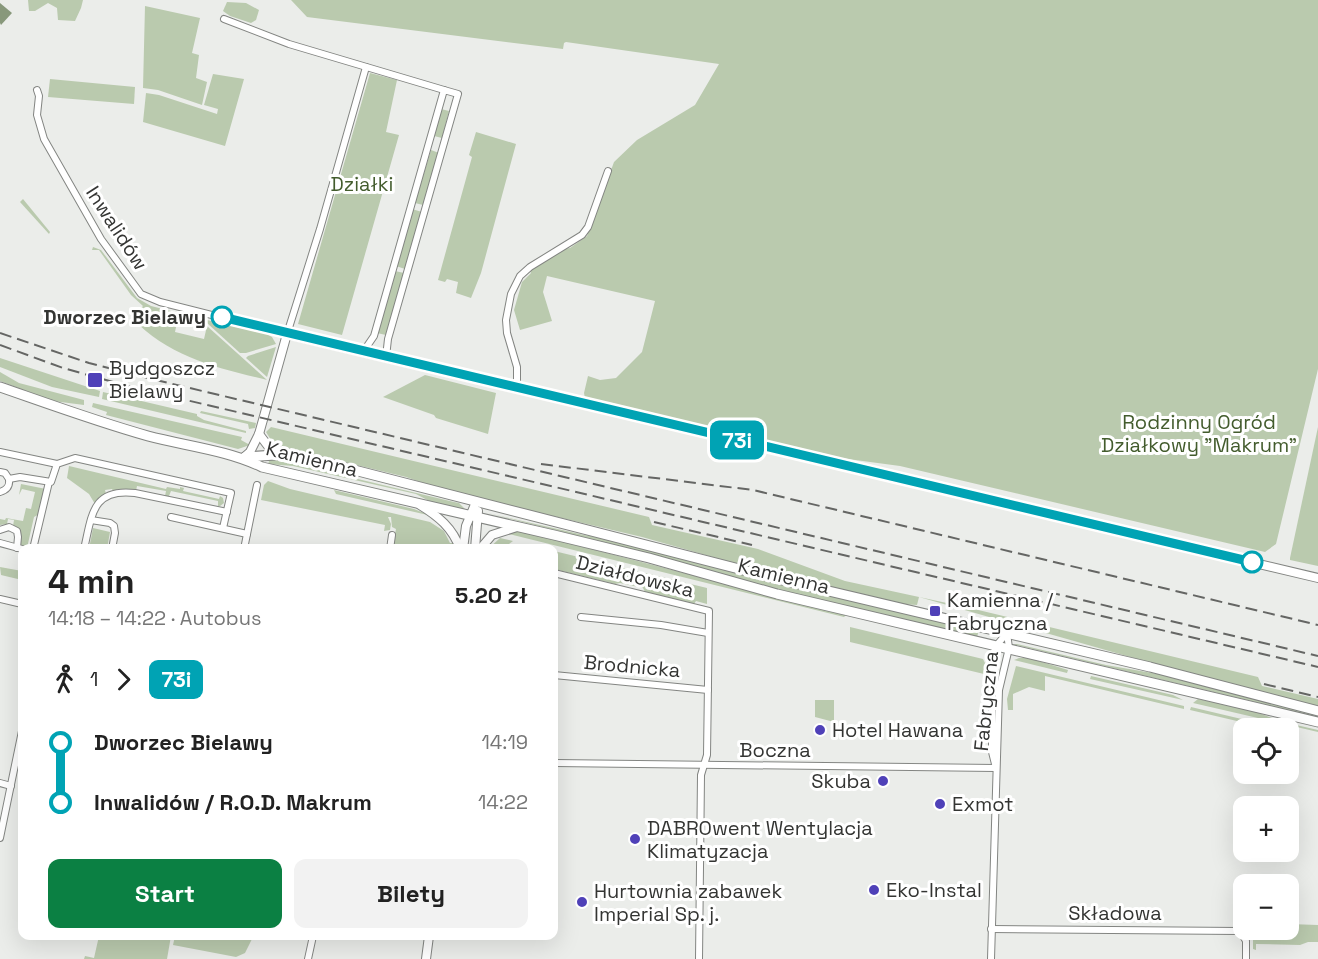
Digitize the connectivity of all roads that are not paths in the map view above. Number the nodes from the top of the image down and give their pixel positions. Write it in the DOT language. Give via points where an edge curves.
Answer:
graph roads {
  1 [pos="224,19"];
  2 [pos="366,67"];
  3 [pos="37,90"];
  4 [pos="444,90"];
  5 [pos="440,104"];
  6 [pos="454,108"];
  7 [pos="430,142"];
  8 [pos="443,146"];
  9 [pos="608,171"];
  10 [pos="411,206"];
  11 [pos="425,210"];
  12 [pos="393,268"];
  13 [pos="407,272"];
  14 [pos="287,334"];
  15 [pos="374,336"];
  16 [pos="388,339"];
  17 [pos="363,352"];
  18 [pos="386,357"];
  19 [pos="0,387"];
  20 [pos="517,388"];
  21 [pos="259,434"];
  22 [pos="0,452"];
  23 [pos="289,454"];
  24 [pos="243,458"];
  25 [pos="57,464"];
  26 [pos="0,472"];
  27 [pos="9,479"];
  28 [pos="49,482"];
  29 [pos="257,485"];
  30 [pos="0,492"];
  31 [pos="476,502"];
  32 [pos="417,503"];
  33 [pos="227,512"];
  34 [pos="474,516"];
  35 [pos="171,517"];
  36 [pos="91,520"];
  37 [pos="518,526"];
  38 [pos="223,528"];
  39 [pos="0,530"];
  40 [pos="248,534"];
  41 [pos="392,535"];
  42 [pos="0,543"];
  43 [pos="19,544"];
  44 [pos="34,544"];
  45 [pos="85,544"];
  46 [pos="113,544"];
  47 [pos="245,544"];
  48 [pos="391,544"];
  49 [pos="458,544"];
  50 [pos="463,544"];
  51 [pos="475,544"];
  52 [pos="485,544"];
  53 [pos="18,548"];
  54 [pos="558,574"];
  55 [pos="1318,578"];
  56 [pos="0,599"];
  57 [pos="18,603"];
  58 [pos="581,617"];
  59 [pos="708,633"];
  60 [pos="1007,633"];
  61 [pos="996,646"];
  62 [pos="1009,648"];
  63 [pos="558,675"];
  64 [pos="708,690"];
  65 [pos="1318,711"];
  66 [pos="1318,722"];
  67 [pos="18,751"];
  68 [pos="558,764"];
  69 [pos="703,766"];
  70 [pos="996,768"];
  71 [pos="0,783"];
  72 [pos="11,786"];
  73 [pos="0,838"];
  74 [pos="991,929"];
  75 [pos="312,940"];
  76 [pos="428,940"];
  77 [pos="308,959"];
  78 [pos="426,959"];
  79 [pos="699,959"];
  80 [pos="990,959"];
  81 [pos="1246,959"];
  1 -- 2 [label="street"];
  2 -- 4 [label="street"];
  2 -- 14 [label="street"];
  3 -- 14 [label="street, Inwalidów" via="37,115 44,139 101,239 141,294"];
  4 -- 5 [label="street"];
  4 -- 6 [label="street" via="458,94"];
  5 -- 6 [label="street"];
  5 -- 7 [label="street"];
  6 -- 8 [label="street"];
  7 -- 8 [label="street"];
  7 -- 10 [label="street"];
  8 -- 11 [label="street"];
  9 -- 20 [label="street" via="582,235 530,267 520,276 512,294 506,320 517,367"];
  10 -- 11 [label="street"];
  10 -- 12 [label="street"];
  11 -- 13 [label="street"];
  12 -- 13 [label="street"];
  12 -- 15 [label="street"];
  13 -- 16 [label="street"];
  14 -- 17 [label="street, Inwalidów"];
  14 -- 21 [label="street"];
  15 -- 16 [label="street"];
  15 -- 17 [label="street"];
  16 -- 18 [label="street"];
  17 -- 18 [label="street, Inwalidów"];
  18 -- 20 [label="street, Inwalidów"];
  19 -- 24 [label="main road, Kamienna" via="148,436"];
  20 -- 55 [label="street, Inwalidów"];
  21 -- 23 [label="street" via="268,446"];
  21 -- 24 [label="street"];
  22 -- 25 [label="street"];
  23 -- 24 [label="main road, Kamienna"];
  23 -- 31 [label="main road, Kamienna"];
  24 -- 32 [label="main road, Kamienna" via="262,467"];
  25 -- 28 [label="street" via="53,481"];
  25 -- 33 [label="street" via="75,458 231,493"];
  26 -- 27 [label="street"];
  27 -- 28 [label="street"];
  27 -- 30 [label="street" via="9,486"];
  28 -- 44 [label="street"];
  29 -- 40 [label="street"];
  31 -- 34 [label="street"];
  31 -- 60 [label="main road, Kamienna"];
  32 -- 34 [label="main road, Kamienna"];
  32 -- 49 [label="street" via="443,521"];
  33 -- 36 [label="street" via="120,492 100,501"];
  33 -- 38 [label="street"];
  34 -- 37 [label="main road, Kamienna"];
  34 -- 50 [label="street"];
  34 -- 51 [label="street"];
  35 -- 38 [label="street"];
  36 -- 45 [label="street"];
  36 -- 46 [label="street" via="114,526"];
  37 -- 52 [label="street" via="492,536"];
  37 -- 61 [label="main road, Kamienna"];
  38 -- 40 [label="street"];
  39 -- 43 [label="street" via="9,527 17,531"];
  40 -- 47 [label="street"];
  41 -- 48 [label="street"];
  42 -- 53 [label="street"];
  54 -- 59 [label="street, Działdowska" via="709,611"];
  56 -- 57 [label="street"];
  58 -- 59 [label="street"];
  59 -- 64 [label="street"];
  60 -- 61 [label="street, Fabryczna"];
  60 -- 62 [label="street, Fabryczna"];
  60 -- 65 [label="main road, Kamienna"];
  61 -- 62 [label="main road, Kamienna"];
  61 -- 70 [label="street, Fabryczna" via="992,658 992,752"];
  62 -- 66 [label="main road, Kamienna"];
  62 -- 70 [label="street, Fabryczna" via="999,690"];
  63 -- 64 [label="street, Brodnicka"];
  64 -- 69 [label="street" via="707,755"];
  67 -- 72 [label="street"];
  68 -- 69 [label="street, Boczna"];
  69 -- 70 [label="street, Boczna"];
  69 -- 79 [label="street"];
  70 -- 74 [label="street, Fabryczna"];
  71 -- 72 [label="street"];
  72 -- 73 [label="street"];
  74 -- 80 [label="street, Fabryczna"];
  74 -- 81 [label="street, Składowa" via="1240,931 1246,941"];
  75 -- 77 [label="street"];
  76 -- 78 [label="street"];
}
